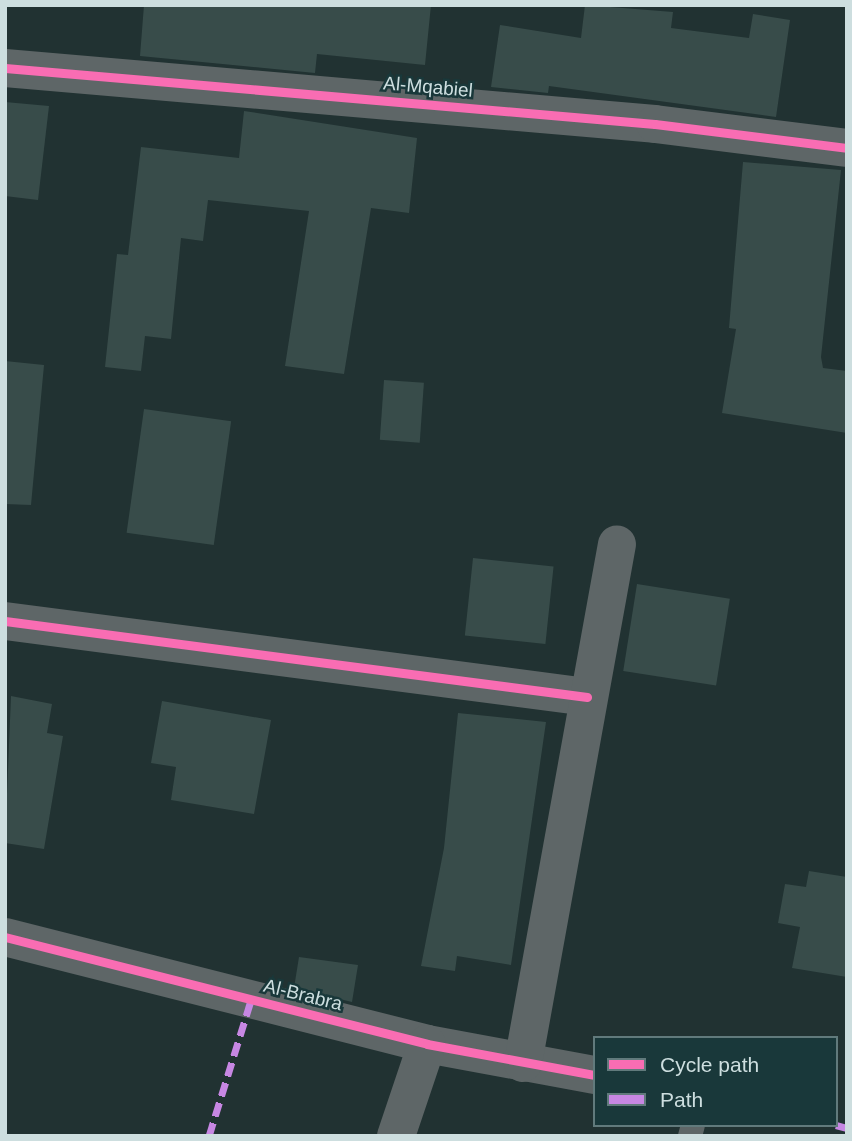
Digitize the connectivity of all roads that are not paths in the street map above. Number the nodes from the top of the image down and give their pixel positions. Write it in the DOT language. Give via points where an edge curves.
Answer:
graph roads {
  1 [pos="5,68"];
  2 [pos="847,148"];
  3 [pos="617,544"];
  4 [pos="5,621"];
  5 [pos="587,697"];
  6 [pos="5,937"];
  7 [pos="427,1044"];
  8 [pos="523,1063"];
  9 [pos="593,1075"];
  10 [pos="396,1136"];
  1 -- 2 [label="street, Al-Mqabiel" via="655,124"];
  3 -- 5 [label="street"];
  4 -- 5 [label="street"];
  5 -- 8 [label="street"];
  6 -- 7 [label="street, Al-Brabra"];
  7 -- 8 [label="street, Al-Brabra"];
  7 -- 10 [label="street"];
  8 -- 9 [label="street, Al-Brabra"];
}
